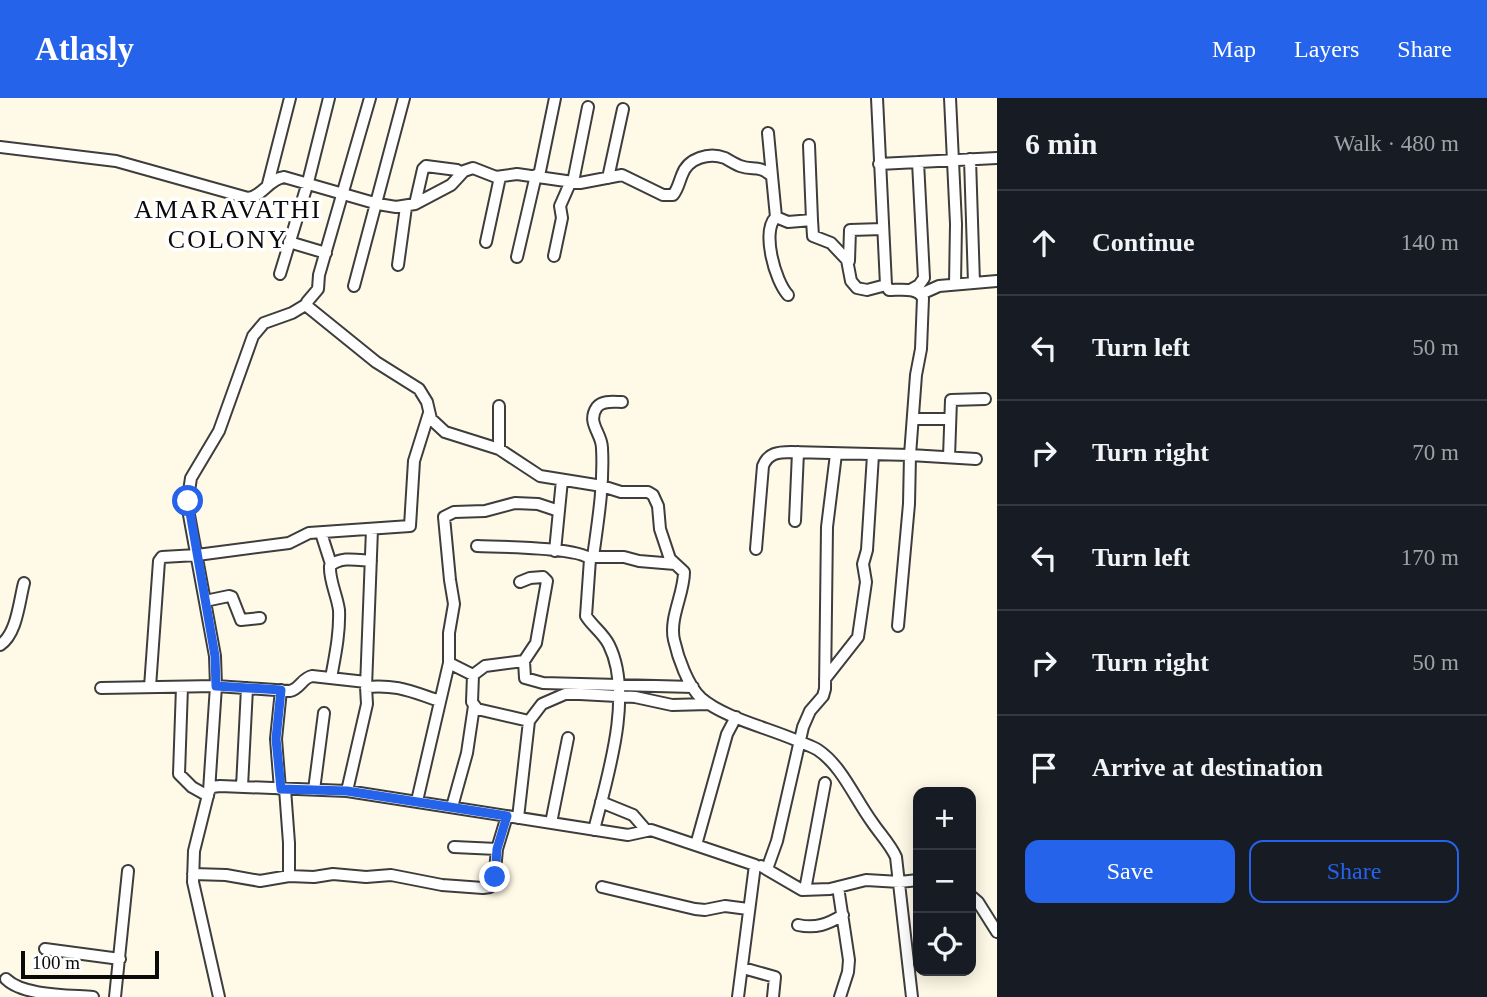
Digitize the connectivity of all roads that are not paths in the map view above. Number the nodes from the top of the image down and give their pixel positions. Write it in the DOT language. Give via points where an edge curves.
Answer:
graph roads {
  1 [pos="290,98"];
  2 [pos="329,98"];
  3 [pos="370,98"];
  4 [pos="404,98"];
  5 [pos="555,98"];
  6 [pos="877,98"];
  7 [pos="950,98"];
  8 [pos="588,107"];
  9 [pos="623,109"];
  10 [pos="768,133"];
  11 [pos="810,145"];
  12 [pos="0,147"];
  13 [pos="997,158"];
  14 [pos="970,159"];
  15 [pos="953,160"];
  16 [pos="918,162"];
  17 [pos="879,164"];
  18 [pos="462,173"];
  19 [pos="538,175"];
  20 [pos="772,176"];
  21 [pos="500,177"];
  22 [pos="608,178"];
  23 [pos="572,181"];
  24 [pos="308,182"];
  25 [pos="268,186"];
  26 [pos="342,193"];
  27 [pos="378,204"];
  28 [pos="411,205"];
  29 [pos="776,217"];
  30 [pos="812,220"];
  31 [pos="883,229"];
  32 [pos="289,242"];
  33 [pos="486,242"];
  34 [pos="326,253"];
  35 [pos="554,256"];
  36 [pos="517,257"];
  37 [pos="849,261"];
  38 [pos="398,265"];
  39 [pos="280,274"];
  40 [pos="997,281"];
  41 [pos="974,283"];
  42 [pos="955,284"];
  43 [pos="886,285"];
  44 [pos="354,286"];
  45 [pos="910,290"];
  46 [pos="788,295"];
  47 [pos="921,295"];
  48 [pos="307,304"];
  49 [pos="985,400"];
  50 [pos="622,402"];
  51 [pos="499,406"];
  52 [pos="429,413"];
  53 [pos="913,419"];
  54 [pos="949,419"];
  55 [pos="499,449"];
  56 [pos="798,452"];
  57 [pos="836,454"];
  58 [pos="873,455"];
  59 [pos="910,455"];
  60 [pos="949,457"];
  61 [pos="976,459"];
  62 [pos="562,480"];
  63 [pos="602,486"];
  64 [pos="559,511"];
  65 [pos="795,521"];
  66 [pos="372,529"];
  67 [pos="321,533"];
  68 [pos="477,546"];
  69 [pos="756,549"];
  70 [pos="555,551"];
  71 [pos="197,555"];
  72 [pos="591,557"];
  73 [pos="371,561"];
  74 [pos="331,564"];
  75 [pos="675,564"];
  76 [pos="520,582"];
  77 [pos="24,583"];
  78 [pos="205,601"];
  79 [pos="260,618"];
  80 [pos="898,626"];
  81 [pos="0,645"];
  82 [pos="524,661"];
  83 [pos="449,663"];
  84 [pos="473,675"];
  85 [pos="331,678"];
  86 [pos="825,679"];
  87 [pos="366,684"];
  88 [pos="216,686"];
  89 [pos="150,687"];
  90 [pos="182,687"];
  91 [pos="693,687"];
  92 [pos="101,688"];
  93 [pos="247,688"];
  94 [pos="281,690"];
  95 [pos="619,690"];
  96 [pos="440,701"];
  97 [pos="709,704"];
  98 [pos="474,706"];
  99 [pos="324,713"];
  100 [pos="736,717"];
  101 [pos="529,721"];
  102 [pos="568,738"];
  103 [pos="799,742"];
  104 [pos="825,783"];
  105 [pos="242,787"];
  106 [pos="283,789"];
  107 [pos="314,790"];
  108 [pos="347,791"];
  109 [pos="209,793"];
  110 [pos="417,802"];
  111 [pos="601,802"];
  112 [pos="452,807"];
  113 [pos="512,817"];
  114 [pos="551,823"];
  115 [pos="646,830"];
  116 [pos="594,831"];
  117 [pos="696,845"];
  118 [pos="454,847"];
  119 [pos="497,849"];
  120 [pos="755,866"];
  121 [pos="767,869"];
  122 [pos="128,871"];
  123 [pos="193,874"];
  124 [pos="289,876"];
  125 [pos="913,881"];
  126 [pos="900,882"];
  127 [pos="602,887"];
  128 [pos="838,887"];
  129 [pos="805,890"];
  130 [pos="976,900"];
  131 [pos="748,909"];
  132 [pos="843,915"];
  133 [pos="798,925"];
  134 [pos="995,925"];
  135 [pos="45,949"];
  136 [pos="120,959"];
  137 [pos="743,968"];
  138 [pos="6,979"];
  139 [pos="93,997"];
  140 [pos="116,997"];
  141 [pos="219,997"];
  142 [pos="738,997"];
  143 [pos="773,997"];
  144 [pos="841,997"];
  145 [pos="912,997"];
  1 -- 25 [label="street"];
  2 -- 24 [label="street"];
  3 -- 26 [label="street"];
  4 -- 27 [label="street"];
  5 -- 19 [label="street"];
  6 -- 17 [label="street"];
  7 -- 15 [label="street"];
  8 -- 23 [label="street"];
  9 -- 22 [label="street"];
  10 -- 20 [label="street"];
  11 -- 30 [label="street"];
  12 -- 25 [label="street" via="116,161 248,198"];
  13 -- 14 [label="street"];
  14 -- 15 [label="street"];
  14 -- 41 [label="street"];
  15 -- 16 [label="street"];
  15 -- 42 [label="street"];
  16 -- 17 [label="street"];
  16 -- 45 [label="street" via="923,278"];
  17 -- 31 [label="street"];
  18 -- 21 [label="street" via="478,169"];
  18 -- 28 [label="street" via="451,185"];
  18 -- 28 [label="street" via="426,166"];
  19 -- 21 [label="street"];
  19 -- 23 [label="street"];
  19 -- 36 [label="street"];
  20 -- 22 [label="street" via="761,168 705,156 685,169 673,195 663,195 627,176"];
  20 -- 29 [label="street"];
  21 -- 33 [label="street"];
  22 -- 23 [label="street"];
  23 -- 35 [label="street" via="560,206"];
  24 -- 25 [label="street" via="284,177"];
  24 -- 26 [label="street"];
  24 -- 32 [label="street"];
  26 -- 27 [label="street"];
  26 -- 34 [label="street"];
  27 -- 28 [label="street"];
  27 -- 44 [label="street"];
  28 -- 38 [label="street"];
  29 -- 30 [label="street" via="788,222"];
  29 -- 46 [label="street" via="769,230 774,266"];
  30 -- 37 [label="street" via="813,236 831,243"];
  31 -- 37 [label="street" via="850,230"];
  31 -- 43 [label="street"];
  32 -- 34 [label="street"];
  32 -- 39 [label="street"];
  34 -- 48 [label="street" via="318,289"];
  37 -- 43 [label="street" via="851,281 858,288"];
  40 -- 41 [label="street"];
  41 -- 42 [label="street"];
  42 -- 47 [label="street"];
  43 -- 45 [label="street" via="889,290"];
  45 -- 47 [label="street"];
  47 -- 53 [label="street"];
  48 -- 52 [label="street" via="376,362 419,389"];
  48 -- 71 [label="street" via="264,323 253,336 219,431 192,474 187,504"];
  49 -- 54 [label="street" via="951,400"];
  50 -- 63 [label="street" via="603,403 594,415 602,446"];
  51 -- 55 [label="street"];
  52 -- 55 [label="street" via="445,432"];
  52 -- 66 [label="street" via="414,461 412,523"];
  53 -- 54 [label="street"];
  53 -- 59 [label="street"];
  54 -- 60 [label="street"];
  55 -- 62 [label="street" via="537,475"];
  56 -- 57 [label="street"];
  56 -- 65 [label="street"];
  56 -- 69 [label="street" via="778,452 765,460"];
  57 -- 58 [label="street"];
  57 -- 86 [label="street" via="826,541"];
  58 -- 59 [label="street"];
  58 -- 86 [label="street" via="861,629"];
  59 -- 60 [label="street"];
  59 -- 80 [label="street"];
  60 -- 61 [label="street"];
  62 -- 63 [label="street"];
  62 -- 64 [label="street"];
  63 -- 72 [label="street"];
  63 -- 75 [label="street" via="653,495 664,542"];
  64 -- 70 [label="street"];
  64 -- 83 [label="street" via="526,502 446,515 454,604"];
  66 -- 67 [label="street"];
  66 -- 73 [label="street"];
  67 -- 71 [label="street" via="309,533 289,543"];
  67 -- 74 [label="street"];
  68 -- 70 [label="street"];
  70 -- 72 [label="street"];
  71 -- 78 [label="street"];
  71 -- 89 [label="street" via="164,556 159,561"];
  72 -- 75 [label="street"];
  72 -- 95 [label="street" via="586,616 609,644 619,671"];
  73 -- 74 [label="street"];
  73 -- 87 [label="street"];
  74 -- 85 [label="street" via="339,621"];
  75 -- 91 [label="street" via="684,576 674,642"];
  76 -- 82 [label="street" via="537,577 547,581 536,643"];
  77 -- 81 [label="street" via="12,629"];
  78 -- 79 [label="street" via="232,597 239,619"];
  78 -- 88 [label="street"];
  82 -- 84 [label="street" via="485,666"];
  82 -- 95 [label="street" via="523,674 528,680"];
  83 -- 84 [label="street"];
  83 -- 96 [label="street"];
  84 -- 98 [label="street"];
  85 -- 87 [label="street"];
  85 -- 94 [label="street" via="308,677 296,689"];
  86 -- 103 [label="street" via="823,696 810,711"];
  87 -- 96 [label="street" via="403,688"];
  87 -- 108 [label="street" via="367,704"];
  88 -- 90 [label="street"];
  88 -- 93 [label="street"];
  88 -- 109 [label="street"];
  89 -- 90 [label="street"];
  89 -- 92 [label="street"];
  90 -- 109 [label="street" via="179,774 192,787"];
  91 -- 95 [label="street"];
  91 -- 97 [label="street"];
  93 -- 94 [label="street"];
  93 -- 105 [label="street"];
  94 -- 106 [label="street" via="276,739"];
  95 -- 97 [label="street" via="672,705"];
  95 -- 101 [label="street" via="565,694 542,704"];
  95 -- 111 [label="street" via="617,735"];
  96 -- 110 [label="street"];
  97 -- 100 [label="street"];
  98 -- 101 [label="street"];
  98 -- 112 [label="street"];
  99 -- 107 [label="street"];
  100 -- 103 [label="street"];
  100 -- 117 [label="street" via="727,734"];
  101 -- 113 [label="street"];
  102 -- 114 [label="street"];
  103 -- 121 [label="street"];
  103 -- 126 [label="street" via="817,750 846,781 891,845"];
  104 -- 129 [label="street"];
  105 -- 106 [label="street"];
  105 -- 109 [label="street" via="212,787"];
  106 -- 107 [label="street"];
  106 -- 124 [label="street"];
  107 -- 108 [label="street"];
  108 -- 110 [label="street"];
  109 -- 123 [label="street"];
  110 -- 112 [label="street"];
  111 -- 115 [label="street" via="633,815"];
  111 -- 116 [label="street"];
  112 -- 113 [label="street"];
  113 -- 114 [label="street"];
  113 -- 119 [label="street"];
  114 -- 116 [label="street"];
  115 -- 116 [label="street" via="628,835"];
  115 -- 117 [label="street"];
  117 -- 120 [label="street"];
  118 -- 119 [label="street"];
  119 -- 124 [label="street" via="494,882 483,888 391,875"];
  120 -- 121 [label="street"];
  120 -- 131 [label="street"];
  121 -- 129 [label="street"];
  122 -- 136 [label="street"];
  123 -- 124 [label="street" via="260,881"];
  123 -- 141 [label="street"];
  125 -- 126 [label="street"];
  126 -- 128 [label="street" via="866,880"];
  126 -- 145 [label="street"];
  127 -- 131 [label="street" via="695,909"];
  128 -- 129 [label="street"];
  128 -- 132 [label="street"];
  130 -- 134 [label="street"];
  131 -- 137 [label="street"];
  132 -- 133 [label="street" via="826,925"];
  132 -- 144 [label="street" via="849,960"];
  135 -- 136 [label="street"];
  136 -- 140 [label="street"];
  137 -- 142 [label="street"];
  137 -- 143 [label="street" via="775,977"];
  138 -- 139 [label="street" via="24,990"];
}
